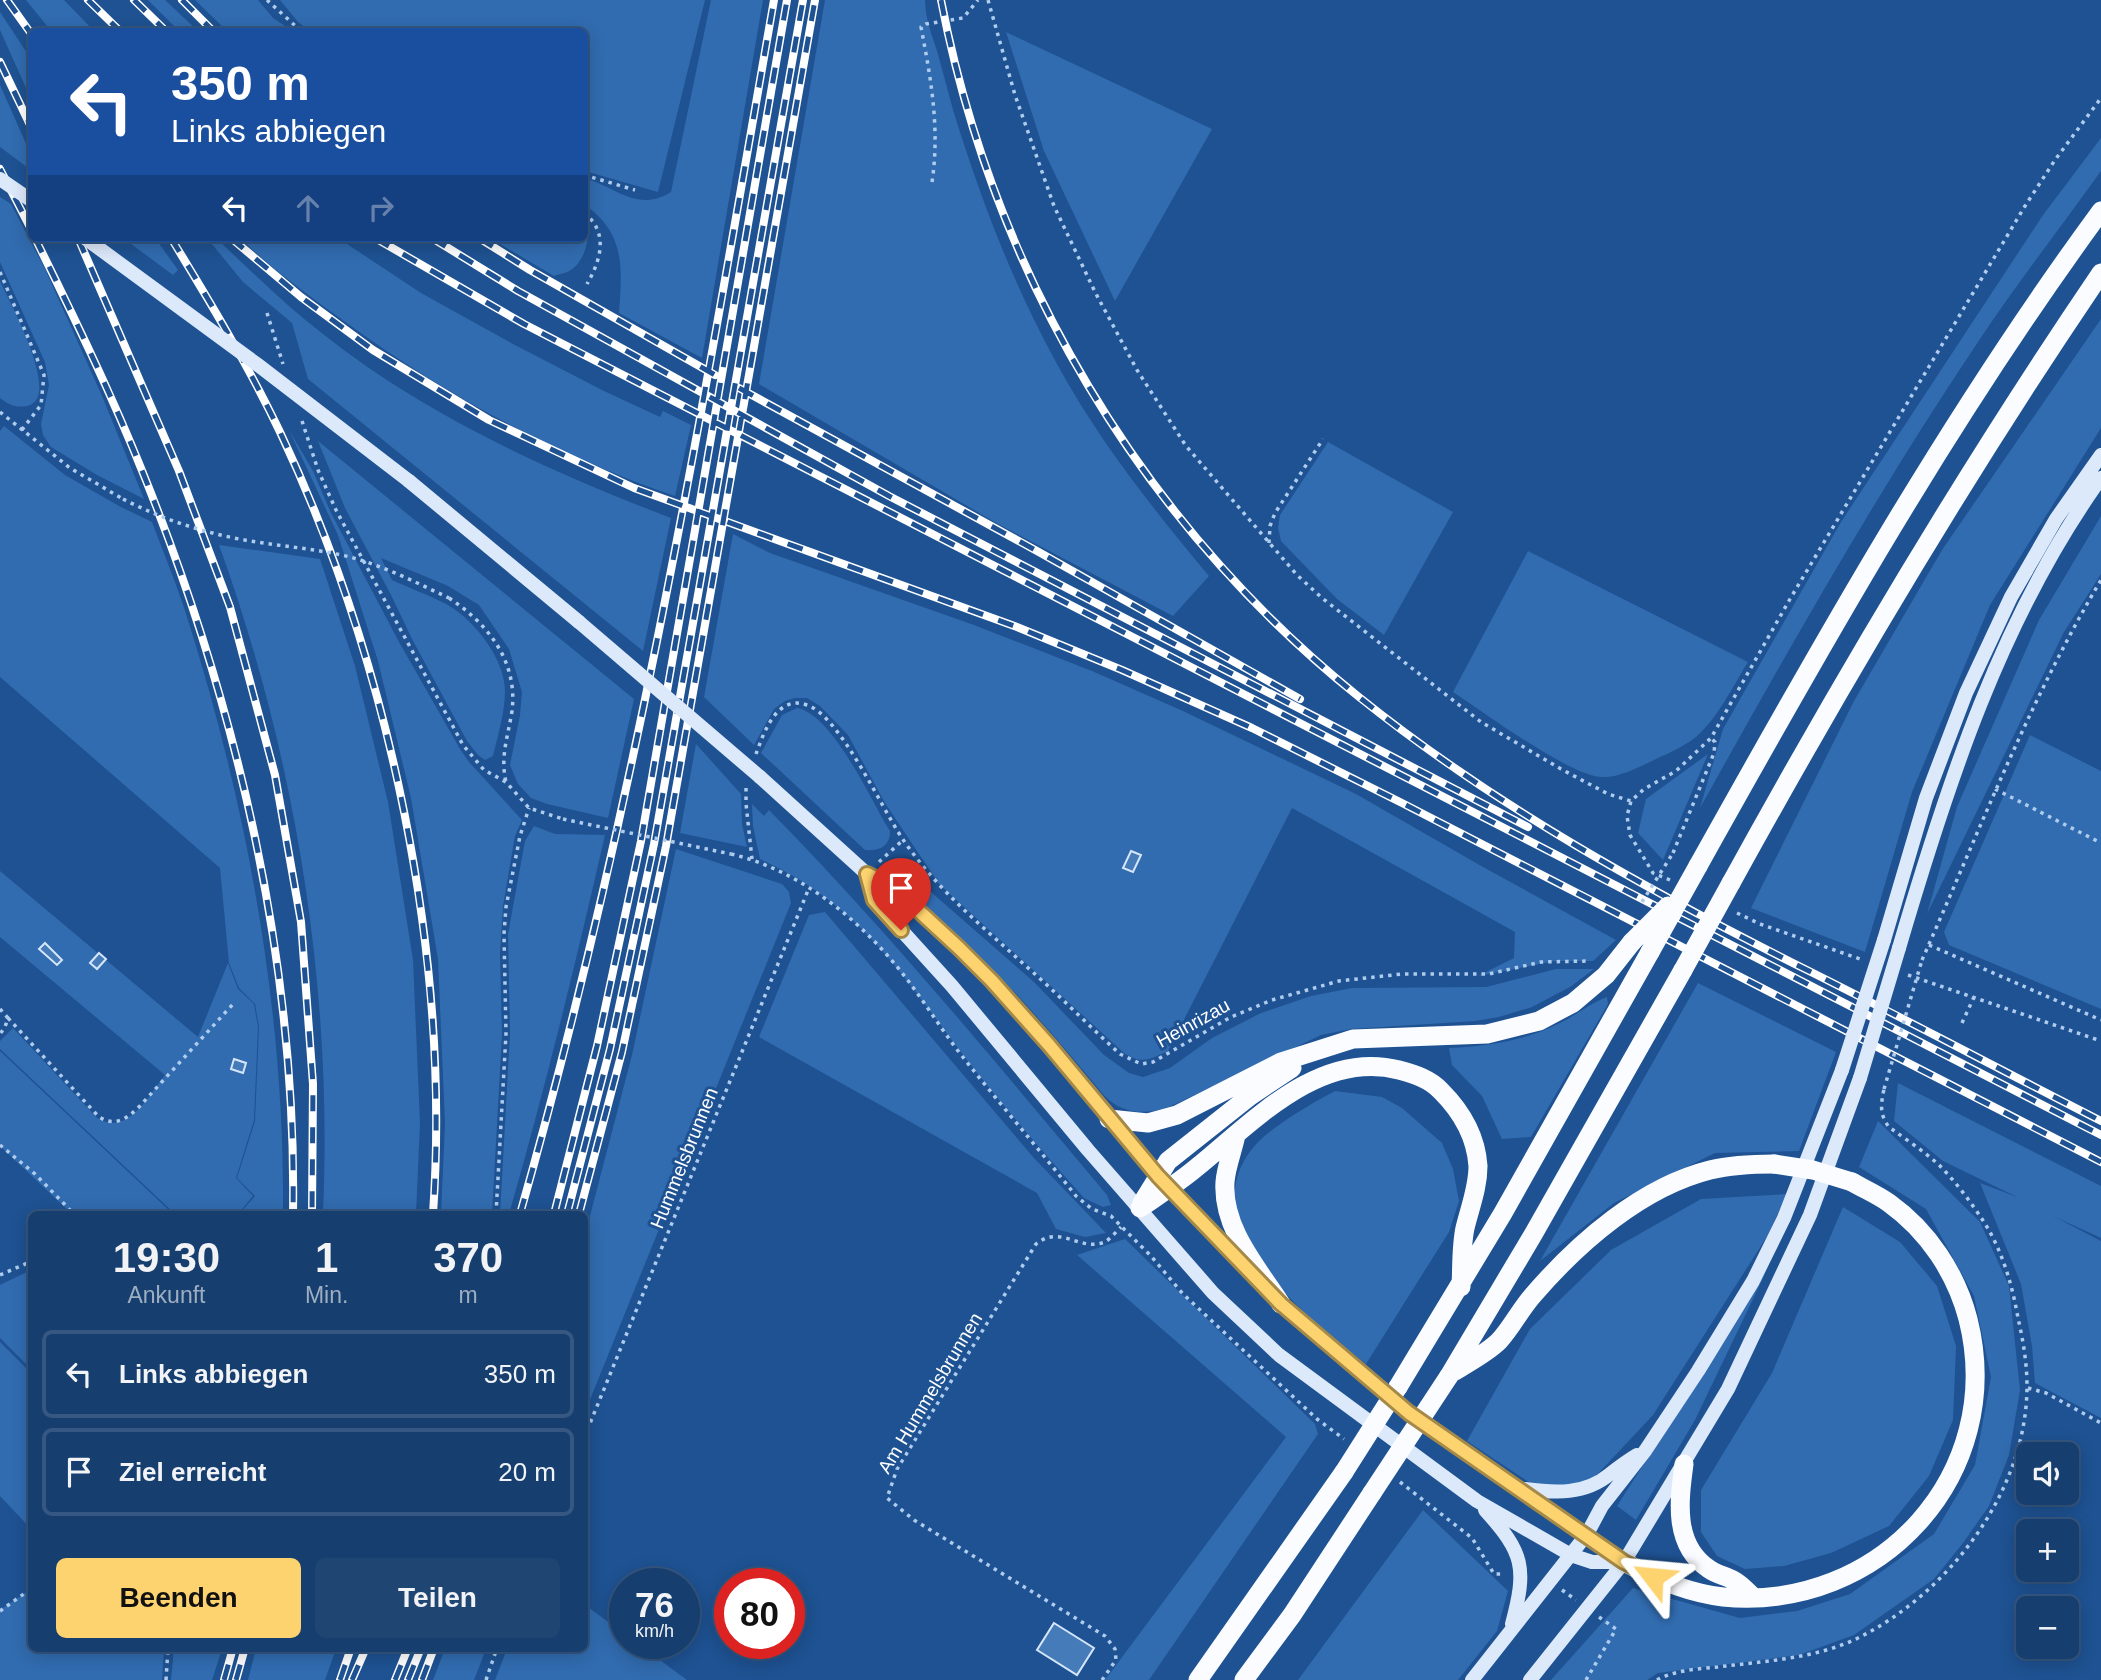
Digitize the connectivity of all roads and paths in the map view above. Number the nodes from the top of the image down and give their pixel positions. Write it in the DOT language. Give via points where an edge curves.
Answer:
graph roads {
  1 [pos="267,0"];
  2 [pos="978,0"];
  3 [pos="988,0"];
  4 [pos="298,28"];
  5 [pos="2101,98"];
  6 [pos="588,176"];
  7 [pos="0,179"];
  8 [pos="932,182"];
  9 [pos="635,190"];
  10 [pos="28,198"];
  11 [pos="2101,211"];
  12 [pos="588,217"];
  13 [pos="90,242"];
  14 [pos="0,272"];
  15 [pos="2101,273"];
  16 [pos="587,284"];
  17 [pos="267,313"];
  18 [pos="286,373"];
  19 [pos="0,412"];
  20 [pos="6,418"];
  21 [pos="302,421"];
  22 [pos="0,425"];
  23 [pos="21,431"];
  24 [pos="1323,439"];
  25 [pos="2101,455"];
  26 [pos="2101,478"];
  27 [pos="1269,543"];
  28 [pos="2101,580"];
  29 [pos="777,711"];
  30 [pos="1711,738"];
  31 [pos="506,782"];
  32 [pos="1995,789"];
  33 [pos="1630,801"];
  34 [pos="529,808"];
  35 [pos="903,840"];
  36 [pos="2101,843"];
  37 [pos="867,874"];
  38 [pos="1680,887"];
  39 [pos="809,888"];
  40 [pos="1637,911"];
  41 [pos="1736,912"];
  42 [pos="1929,944"];
  43 [pos="1597,960"];
  44 [pos="1871,963"];
  45 [pos="1906,974"];
  46 [pos="1974,997"];
  47 [pos="234,1003"];
  48 [pos="0,1009"];
  49 [pos="8,1018"];
  50 [pos="2101,1020"];
  51 [pos="1962,1023"];
  52 [pos="0,1034"];
  53 [pos="2101,1041"];
  54 [pos="1319,1050"];
  55 [pos="1109,1119"];
  56 [pos="1236,1135"];
  57 [pos="0,1145"];
  58 [pos="1164,1182"];
  59 [pos="1140,1208"];
  60 [pos="71,1211"];
  61 [pos="496,1211"];
  62 [pos="1121,1227"];
  63 [pos="28,1263"];
  64 [pos="0,1275"];
  65 [pos="1461,1287"];
  66 [pos="1281,1304"];
  67 [pos="1449,1376"];
  68 [pos="2027,1387"];
  69 [pos="2101,1423"];
  70 [pos="588,1428"];
  71 [pos="1349,1443"];
  72 [pos="1644,1451"];
  73 [pos="1684,1464"];
  74 [pos="1391,1475"];
  75 [pos="1520,1489"];
  76 [pos="1477,1501"];
  77 [pos="1587,1534"];
  78 [pos="1571,1555"];
  79 [pos="1624,1562"];
  80 [pos="1521,1573"];
  81 [pos="1549,1580"];
  82 [pos="28,1591"];
  83 [pos="1754,1598"];
  84 [pos="1589,1609"];
  85 [pos="0,1611"];
  86 [pos="1510,1633"];
  87 [pos="168,1652"];
  88 [pos="496,1652"];
  89 [pos="166,1680"];
  90 [pos="486,1680"];
  91 [pos="1101,1680"];
  92 [pos="1198,1680"];
  93 [pos="1244,1680"];
  94 [pos="1472,1680"];
  95 [pos="1530,1680"];
  96 [pos="1586,1680"];
  97 [pos="1657,1680"];
  1 -- 4 [label="path"];
  2 -- 8 [label="path" via="963,18 922,27 934,98"];
  3 -- 27 [label="path" via="1035,158 1095,292 1137,370 1186,446"];
  5 -- 30 [label="path" via="2018,217"];
  6 -- 9 [label="path"];
  7 -- 10 [label="main road, bridge"];
  11 -- 38 [label="highway, bridge" via="1945,439 1698,866"];
  12 -- 16 [label="path" via="600,233 601,245"];
  13 -- 37 [label="main road, bridge" via="409,481 760,777"];
  14 -- 23 [label="path" via="44,375 41,404"];
  15 -- 67 [label="highway, bridge" via="1877,625"];
  17 -- 18 [label="path"];
  19 -- 20 [label="path"];
  20 -- 22 [label="path"];
  20 -- 23 [label="path"];
  21 -- 31 [label="path" via="336,510 463,745 484,770"];
  23 -- 31 [label="path, bridge" via="70,468 152,514 242,540 353,558 449,598 471,613 502,652 510,674 512,710 502,763"];
  24 -- 27 [label="path" via="1275,513"];
  25 -- 72 [label="main road, bridge" via="2056,519 2011,597 1966,693 1926,798 1842,1070 1784,1218 1753,1281"];
  26 -- 73 [label="main road, bridge" via="2060,542 1974,721 1944,803 1860,1078 1805,1226 1728,1389"];
  27 -- 33 [label="path" via="1322,598 1481,722 1608,794"];
  28 -- 32 [label="path" via="2067,638"];
  29 -- 35 [label="path" via="795,703 817,709 841,736"];
  30 -- 33 [label="path" via="1676,771"];
  30 -- 40 [label="path, bridge" via="1714,753 1672,853"];
  31 -- 34 [label="path"];
  32 -- 36 [label="path"];
  32 -- 42 [label="path"];
  33 -- 38 [label="path" via="1630,835 1642,856 1653,873"];
  34 -- 39 [label="path, bridge" via="732,854 773,867"];
  34 -- 61 [label="path" via="506,906 506,1034"];
  35 -- 37 [label="path"];
  35 -- 43 [label="path, Heinrizau" via="960,907 1120,1054 1141,1064 1153,1062 1231,1017 1339,981 1402,974 1489,974 1541,962"];
  37 -- 55 [label="main road" via="892,886 959,948"];
  37 -- 59 [label="main road" via="874,900"];
  38 -- 54 [label="highway, bridge" via="1606,975 1573,1003 1539,1021 1487,1034 1353,1039"];
  38 -- 65 [label="highway, bridge" via="1650,952"];
  39 -- 62 [label="path" via="858,927 894,965 1076,1196"];
  39 -- 70 [label="path, Hummelsbrunnen"];
  41 -- 44 [label="path"];
  42 -- 50 [label="path"];
  42 -- 68 [label="path, bridge" via="1884,1090 1883,1119 1939,1165 1983,1221 2012,1286"];
  45 -- 46 [label="path"];
  46 -- 51 [label="path"];
  46 -- 53 [label="path"];
  47 -- 49 [label="path" via="138,1108 118,1122 99,1117"];
  48 -- 49 [label="path"];
  49 -- 52 [label="path"];
  54 -- 55 [label="highway" via="1281,1062 1177,1115 1148,1124"];
  54 -- 58 [label="highway" via="1180,1150 1168,1161"];
  55 -- 58 [label="main road"];
  56 -- 58 [label="highway"];
  56 -- 65 [label="highway" via="1287,1096 1341,1070 1393,1068 1437,1086 1466,1121 1478,1167 1465,1229"];
  56 -- 66 [label="highway" via="1225,1182 1228,1213"];
  57 -- 60 [label="path"];
  58 -- 59 [label="highway"];
  58 -- 66 [label="main road"];
  59 -- 62 [label="path, Am Hummelsbrunnen"];
  59 -- 76 [label="main road" via="1213,1293 1279,1356"];
  62 -- 71 [label="path" via="1183,1294 1317,1419"];
  62 -- 91 [label="path, Am Hummelsbrunnen" via="1105,1242 1088,1244 1047,1236 1036,1244 897,1469 887,1498 914,1520 1105,1636 1115,1649 1116,1660"];
  63 -- 64 [label="path"];
  65 -- 92 [label="highway, bridge" via="1344,1472"];
  66 -- 75 [label="main road" via="1409,1413"];
  67 -- 83 [label="highway, bridge" via="1498,1342 1564,1261 1637,1203 1675,1183 1710,1170 1774,1164 1852,1182 1889,1202 1943,1259 1962,1297 1975,1369 1966,1444 1941,1495 1896,1545 1841,1578 1814,1588"];
  67 -- 93 [label="highway, bridge"];
  68 -- 69 [label="path"];
  68 -- 97 [label="path" via="2013,1464 1992,1508 1967,1548 1937,1583 1908,1606 1857,1639 1796,1658 1692,1670"];
  72 -- 75 [label="main road" via="1580,1490"];
  72 -- 77 [label="main road"];
  73 -- 79 [label="main road"];
  73 -- 83 [label="highway" via="1679,1512 1688,1544 1706,1568 1733,1580"];
  74 -- 80 [label="path" via="1472,1538 1494,1574"];
  75 -- 77 [label="main road"];
  76 -- 78 [label="main road"];
  76 -- 80 [label="main road" via="1508,1536"];
  77 -- 78 [label="main road"];
  77 -- 79 [label="main road"];
  78 -- 79 [label="main road" via="1592,1562"];
  78 -- 81 [label="main road"];
  79 -- 83 [label="highway" via="1677,1587"];
  79 -- 84 [label="main road"];
  80 -- 86 [label="main road"];
  81 -- 84 [label="path"];
  81 -- 86 [label="main road"];
  82 -- 85 [label="path"];
  84 -- 95 [label="main road"];
  84 -- 96 [label="path" via="1616,1629"];
  86 -- 94 [label="main road"];
  87 -- 89 [label="path"];
  88 -- 90 [label="path"];
}
